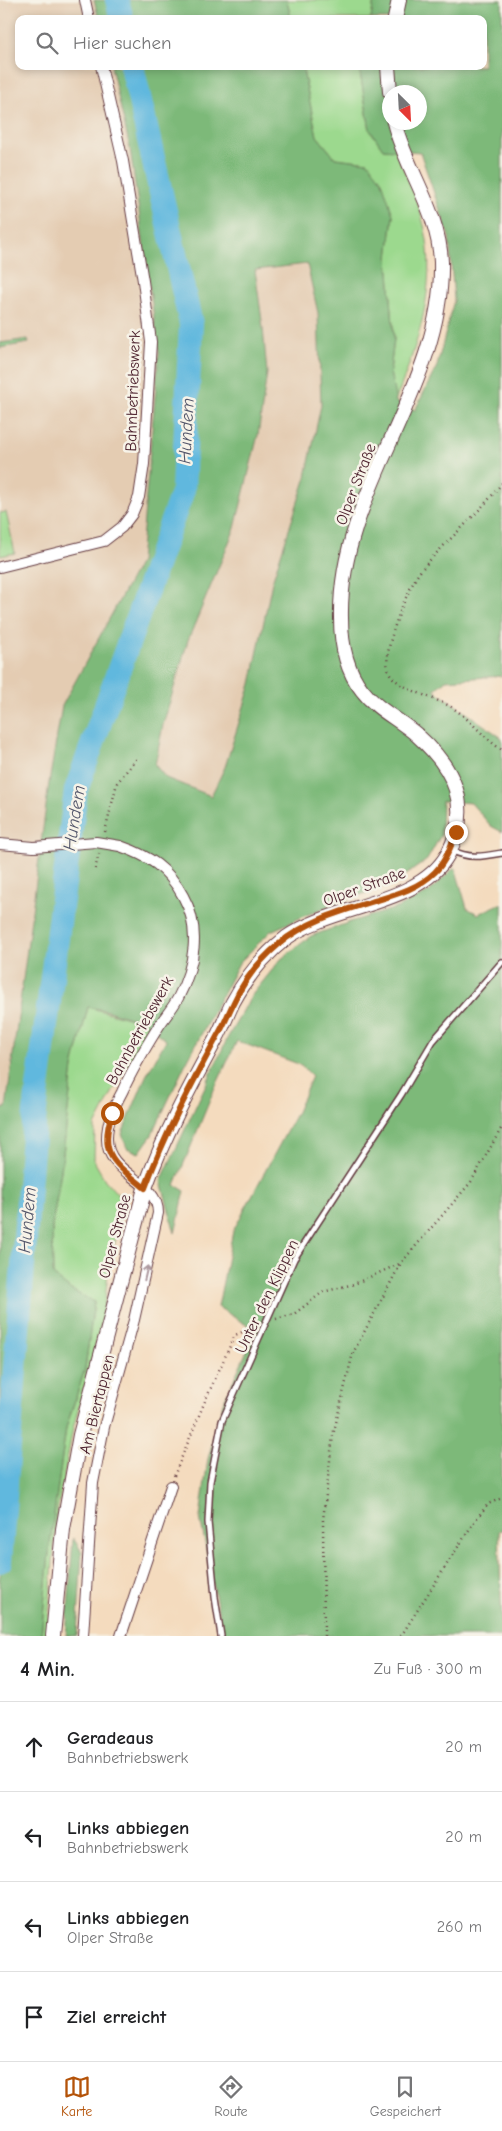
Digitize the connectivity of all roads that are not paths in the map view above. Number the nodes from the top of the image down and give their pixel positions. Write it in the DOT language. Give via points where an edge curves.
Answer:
graph roads {
  1 [pos="85,0"];
  2 [pos="399,0"];
  3 [pos="88,15"];
  4 [pos="396,15"];
  5 [pos="102,70"];
  6 [pos="388,70"];
  7 [pos="389,85"];
  8 [pos="396,130"];
  9 [pos="0,567"];
  10 [pos="0,844"];
  11 [pos="450,850"];
  12 [pos="502,853"];
  13 [pos="502,962"];
  14 [pos="145,1188"];
  15 [pos="171,1486"];
  16 [pos="53,1636"];
  17 [pos="83,1636"];
  18 [pos="121,1636"];
  19 [pos="221,1636"];
  1 -- 3 [label="street"];
  2 -- 4 [label="main road"];
  5 -- 9 [label="street, Bahnbetriebswerk" via="123,160 151,342 139,498 122,527 104,541"];
  6 -- 7 [label="main road"];
  8 -- 11 [label="main road, Olper Straße" via="435,229 441,258 440,290 435,329 421,369 358,517 342,592 342,638 352,674 361,689 378,708 416,735 454,779 459,818"];
  10 -- 14 [label="street, Bahnbetriebswerk, bridge" via="34,847 96,842 120,846 141,853 159,866 177,885 189,906 194,932 193,955 178,998 133,1069 108,1125 106,1140 110,1156 117,1166"];
  11 -- 12 [label="lane" via="467,857"];
  11 -- 14 [label="main road, Olper Straße" via="435,872 417,886 319,920 289,936 268,954 233,1002 161,1146"];
  13 -- 19 [label="lane, Unter den Klippen" via="433,1041 294,1259 222,1421 210,1482 208,1522"];
  14 -- 16 [label="main road, Olper Straße" via="80,1435 64,1529"];
  17 -- 14 [label="street, Am Biertappen, one-way" via="94,1484 104,1427 134,1320 158,1213 156,1201"];
  15 -- 18 [label="street"];
}
